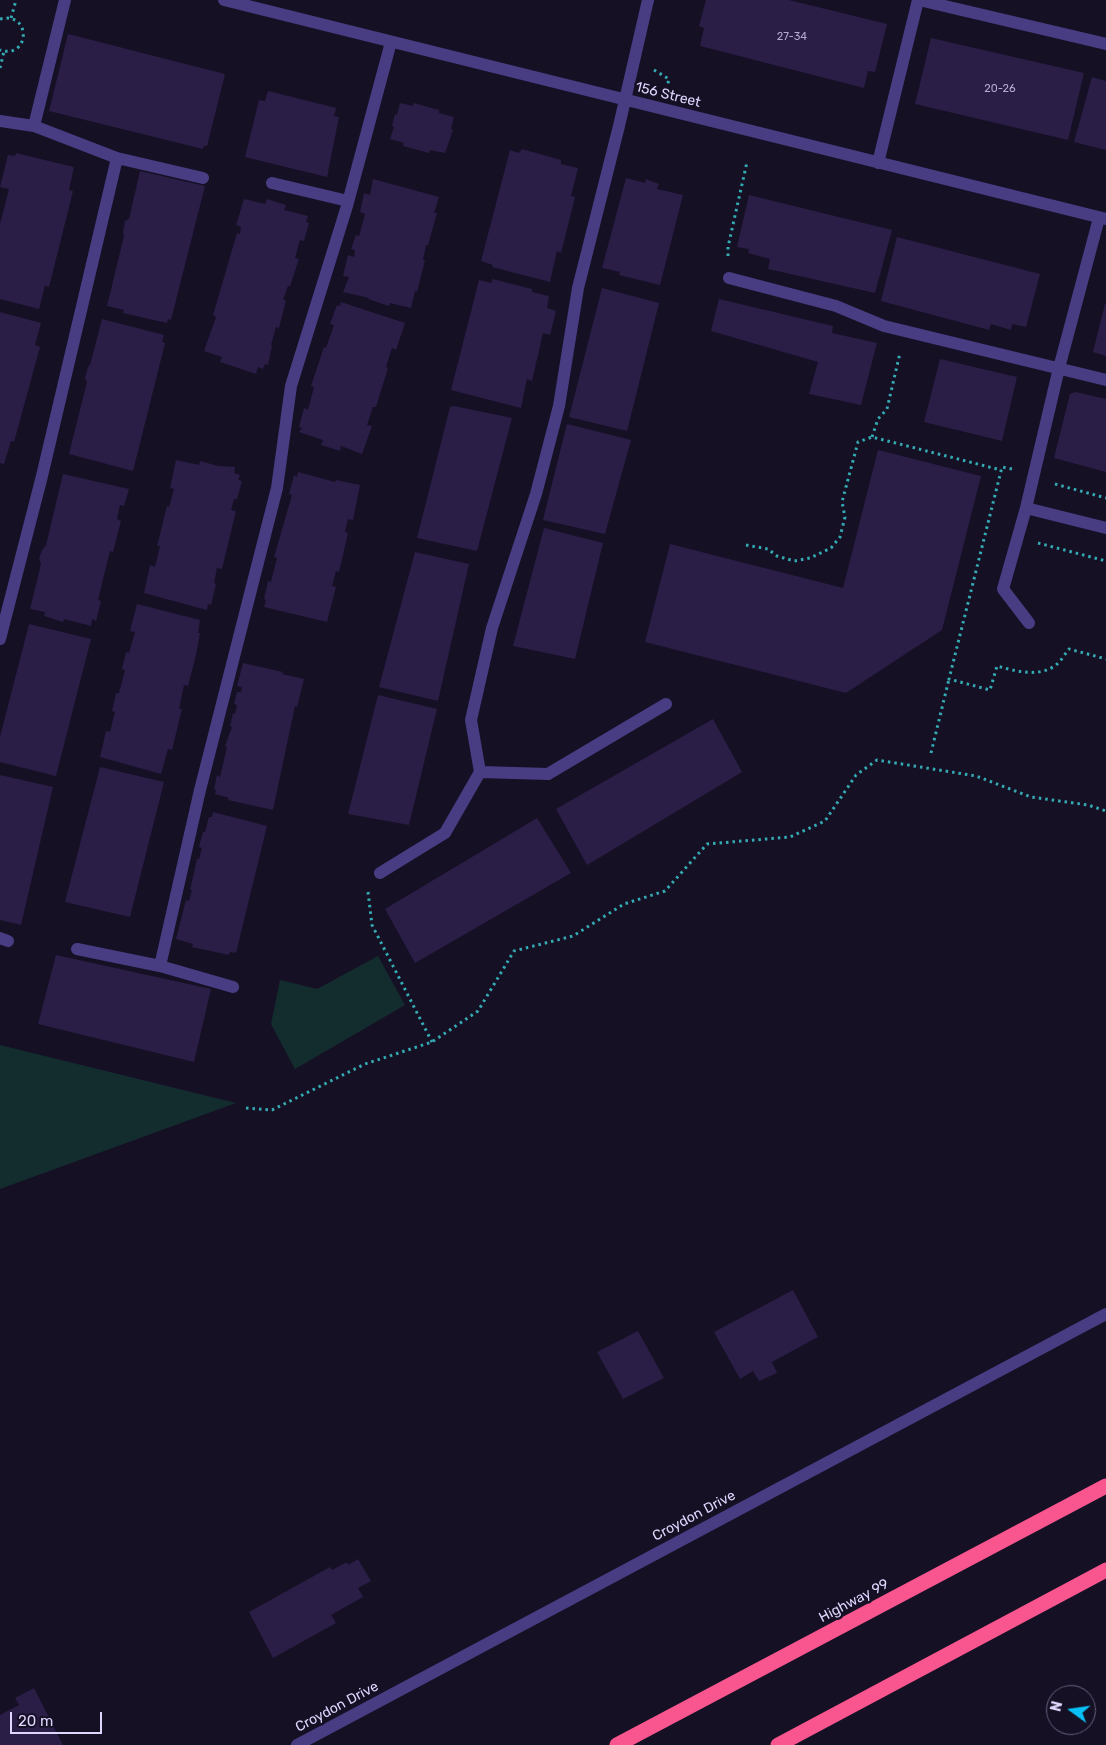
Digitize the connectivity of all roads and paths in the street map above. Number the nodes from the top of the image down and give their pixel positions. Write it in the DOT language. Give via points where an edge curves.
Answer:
graph roads {
  1 [pos="16,0"];
  2 [pos="65,0"];
  3 [pos="224,0"];
  4 [pos="648,0"];
  5 [pos="918,0"];
  6 [pos="11,18"];
  7 [pos="0,19"];
  8 [pos="391,42"];
  9 [pos="1106,44"];
  10 [pos="2,51"];
  11 [pos="0,68"];
  12 [pos="654,70"];
  13 [pos="666,90"];
  14 [pos="624,100"];
  15 [pos="0,121"];
  16 [pos="34,126"];
  17 [pos="117,158"];
  18 [pos="747,162"];
  19 [pos="878,163"];
  20 [pos="202,178"];
  21 [pos="272,183"];
  22 [pos="348,201"];
  23 [pos="1102,219"];
  24 [pos="729,278"];
  25 [pos="906,331"];
  26 [pos="1059,368"];
  27 [pos="1106,380"];
  28 [pos="872,437"];
  29 [pos="1001,470"];
  30 [pos="1054,484"];
  31 [pos="1106,498"];
  32 [pos="1026,508"];
  33 [pos="1106,528"];
  34 [pos="986,530"];
  35 [pos="1017,538"];
  36 [pos="746,545"];
  37 [pos="1106,561"];
  38 [pos="1029,623"];
  39 [pos="0,639"];
  40 [pos="949,679"];
  41 [pos="666,704"];
  42 [pos="931,753"];
  43 [pos="480,772"];
  44 [pos="1106,811"];
  45 [pos="380,872"];
  46 [pos="77,949"];
  47 [pos="160,966"];
  48 [pos="233,987"];
  49 [pos="432,1042"];
  50 [pos="246,1108"];
  51 [pos="1106,1314"];
  52 [pos="1106,1486"];
  53 [pos="1106,1570"];
  54 [pos="296,1745"];
  55 [pos="617,1745"];
  56 [pos="778,1745"];
  1 -- 6 [label="path"];
  2 -- 16 [label="street"];
  3 -- 8 [label="street, 156 Street"];
  4 -- 14 [label="street"];
  5 -- 9 [label="street"];
  5 -- 19 [label="street"];
  6 -- 7 [label="path"];
  6 -- 10 [label="path" via="23,28 23,39 17,48"];
  8 -- 14 [label="street, 156 Street"];
  8 -- 22 [label="street"];
  10 -- 11 [label="path"];
  12 -- 13 [label="path" via="669,79"];
  14 -- 19 [label="street, 156 Street"];
  14 -- 43 [label="street" via="578,288 559,406 536,494 492,628 471,720"];
  15 -- 16 [label="street"];
  16 -- 17 [label="street"];
  17 -- 20 [label="street"];
  17 -- 39 [label="street"];
  18 -- 24 [label="path" via="728,247"];
  19 -- 23 [label="street, 156 Street"];
  21 -- 22 [label="street"];
  22 -- 47 [label="street" via="291,386 277,488 200,790"];
  23 -- 26 [label="street"];
  24 -- 25 [label="street" via="836,306 884,326"];
  25 -- 26 [label="street"];
  25 -- 28 [label="path" via="887,409 878,419"];
  26 -- 27 [label="street"];
  26 -- 32 [label="street"];
  28 -- 29 [label="path"];
  28 -- 36 [label="path" via="858,442 842,502 845,518 840,538 831,548 794,561 777,556 768,549"];
  30 -- 31 [label="path"];
  32 -- 33 [label="street"];
  32 -- 35 [label="street"];
  34 -- 35 [label="path"];
  35 -- 37 [label="path"];
  35 -- 38 [label="street" via="1003,589"];
  40 -- 42 [label="path"];
  41 -- 43 [label="street" via="548,774"];
  43 -- 45 [label="street" via="445,832"];
  44 -- 49 [label="path" via="1088,805 1031,797 976,776 877,760 856,776 825,822 790,837 707,844 665,891 624,904 573,936 514,951 478,1012"];
  45 -- 49 [label="path" via="368,890 372,925"];
  46 -- 47 [label="street"];
  47 -- 48 [label="street"];
  49 -- 50 [label="path" via="365,1064 272,1110"];
  51 -- 54 [label="street, Croydon Drive"];
  52 -- 55 [label="highway, Highway 99"];
  53 -- 56 [label="highway"];
}
